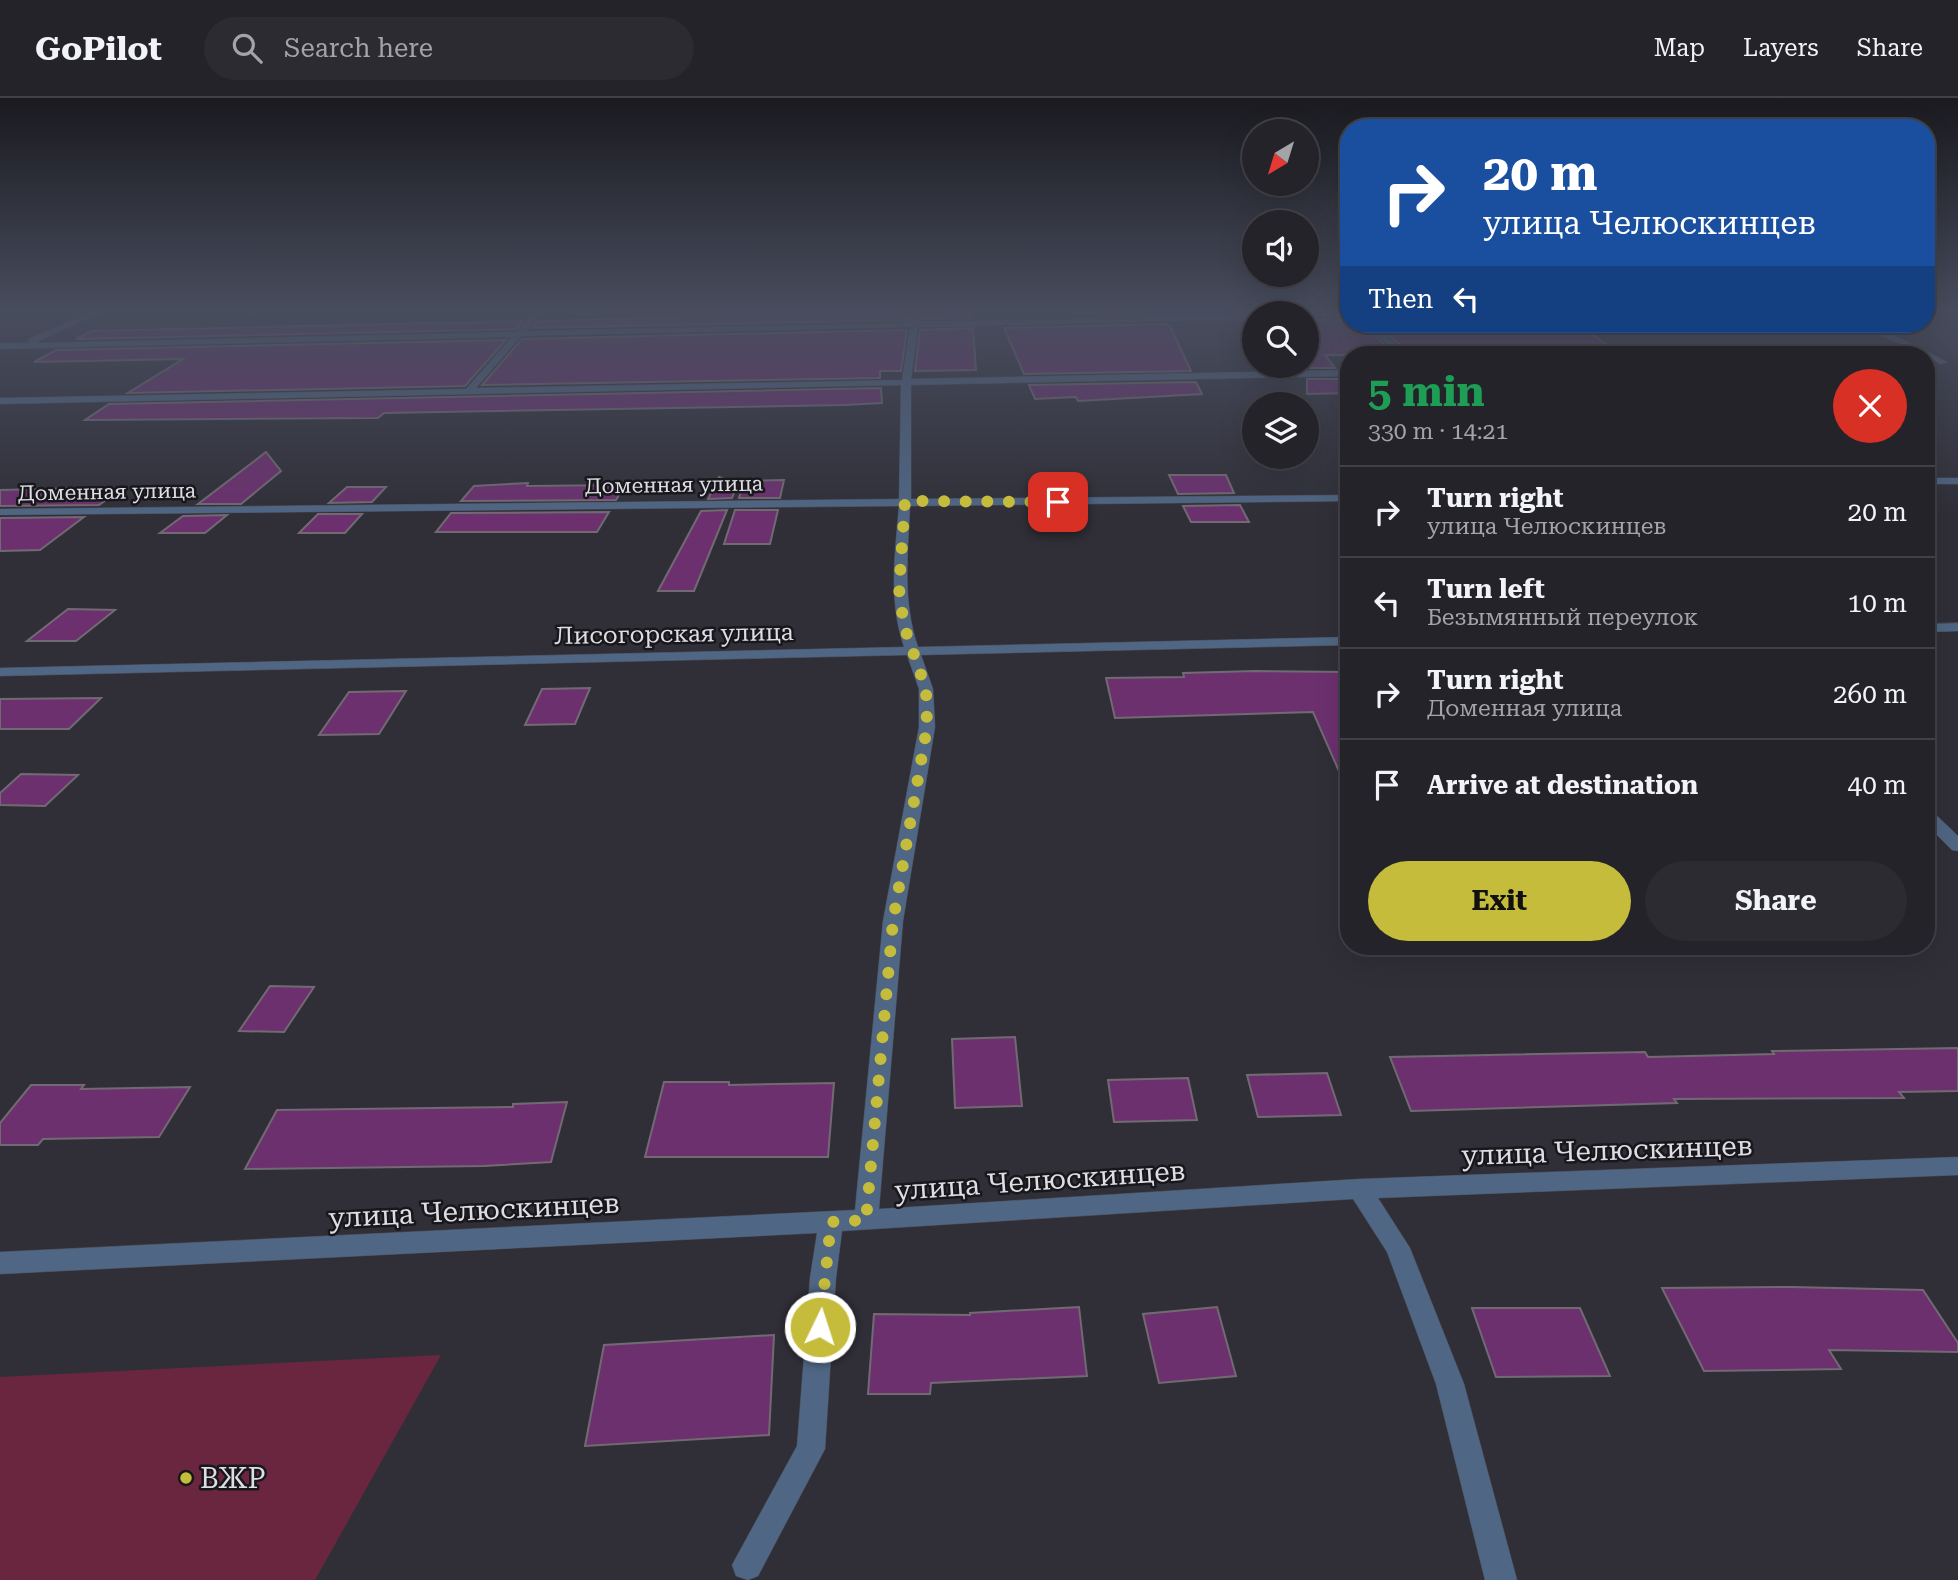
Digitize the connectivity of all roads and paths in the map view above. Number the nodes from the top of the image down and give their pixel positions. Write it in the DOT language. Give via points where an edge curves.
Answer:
graph roads {
  1 [pos="479,379"];
  2 [pos="907,379"];
  3 [pos="1076,379"];
  4 [pos="906,383"];
  5 [pos="469,391"];
  6 [pos="0,401"];
  7 [pos="1935,481"];
  8 [pos="1958,481"];
  9 [pos="1340,498"];
  10 [pos="905,501"];
  11 [pos="0,512"];
  12 [pos="1958,627"];
  13 [pos="1935,628"];
  14 [pos="1340,641"];
  15 [pos="914,651"];
  16 [pos="0,672"];
  17 [pos="1935,824"];
  18 [pos="1958,846"];
  19 [pos="1958,1166"];
  20 [pos="1359,1189"];
  21 [pos="866,1220"];
  22 [pos="831,1222"];
  23 [pos="0,1263"];
  24 [pos="747,1565"];
  25 [pos="1500,1580"];
  1 -- 5 [label="street"];
  2 -- 4 [label="street"];
  3 -- 4 [label="street"];
  4 -- 5 [label="street"];
  4 -- 10 [label="street"];
  5 -- 6 [label="street"];
  7 -- 8 [label="street"];
  9 -- 10 [label="street, Доменная улица"];
  10 -- 11 [label="street, Доменная улица"];
  10 -- 15 [label="street" via="899,589 904,626"];
  12 -- 13 [label="street"];
  14 -- 15 [label="street, Лисогорская улица"];
  15 -- 16 [label="street, Лисогорская улица"];
  15 -- 21 [label="street" via="926,689 927,727 893,921"];
  17 -- 18 [label="street"];
  19 -- 20 [label="street, улица Челюскинцев"];
  20 -- 21 [label="street, улица Челюскинцев"];
  20 -- 25 [label="street" via="1398,1248 1450,1384"];
  21 -- 22 [label="street, улица Челюскинцев"];
  22 -- 23 [label="street, улица Челюскинцев"];
  22 -- 24 [label="street" via="811,1449"];
}
